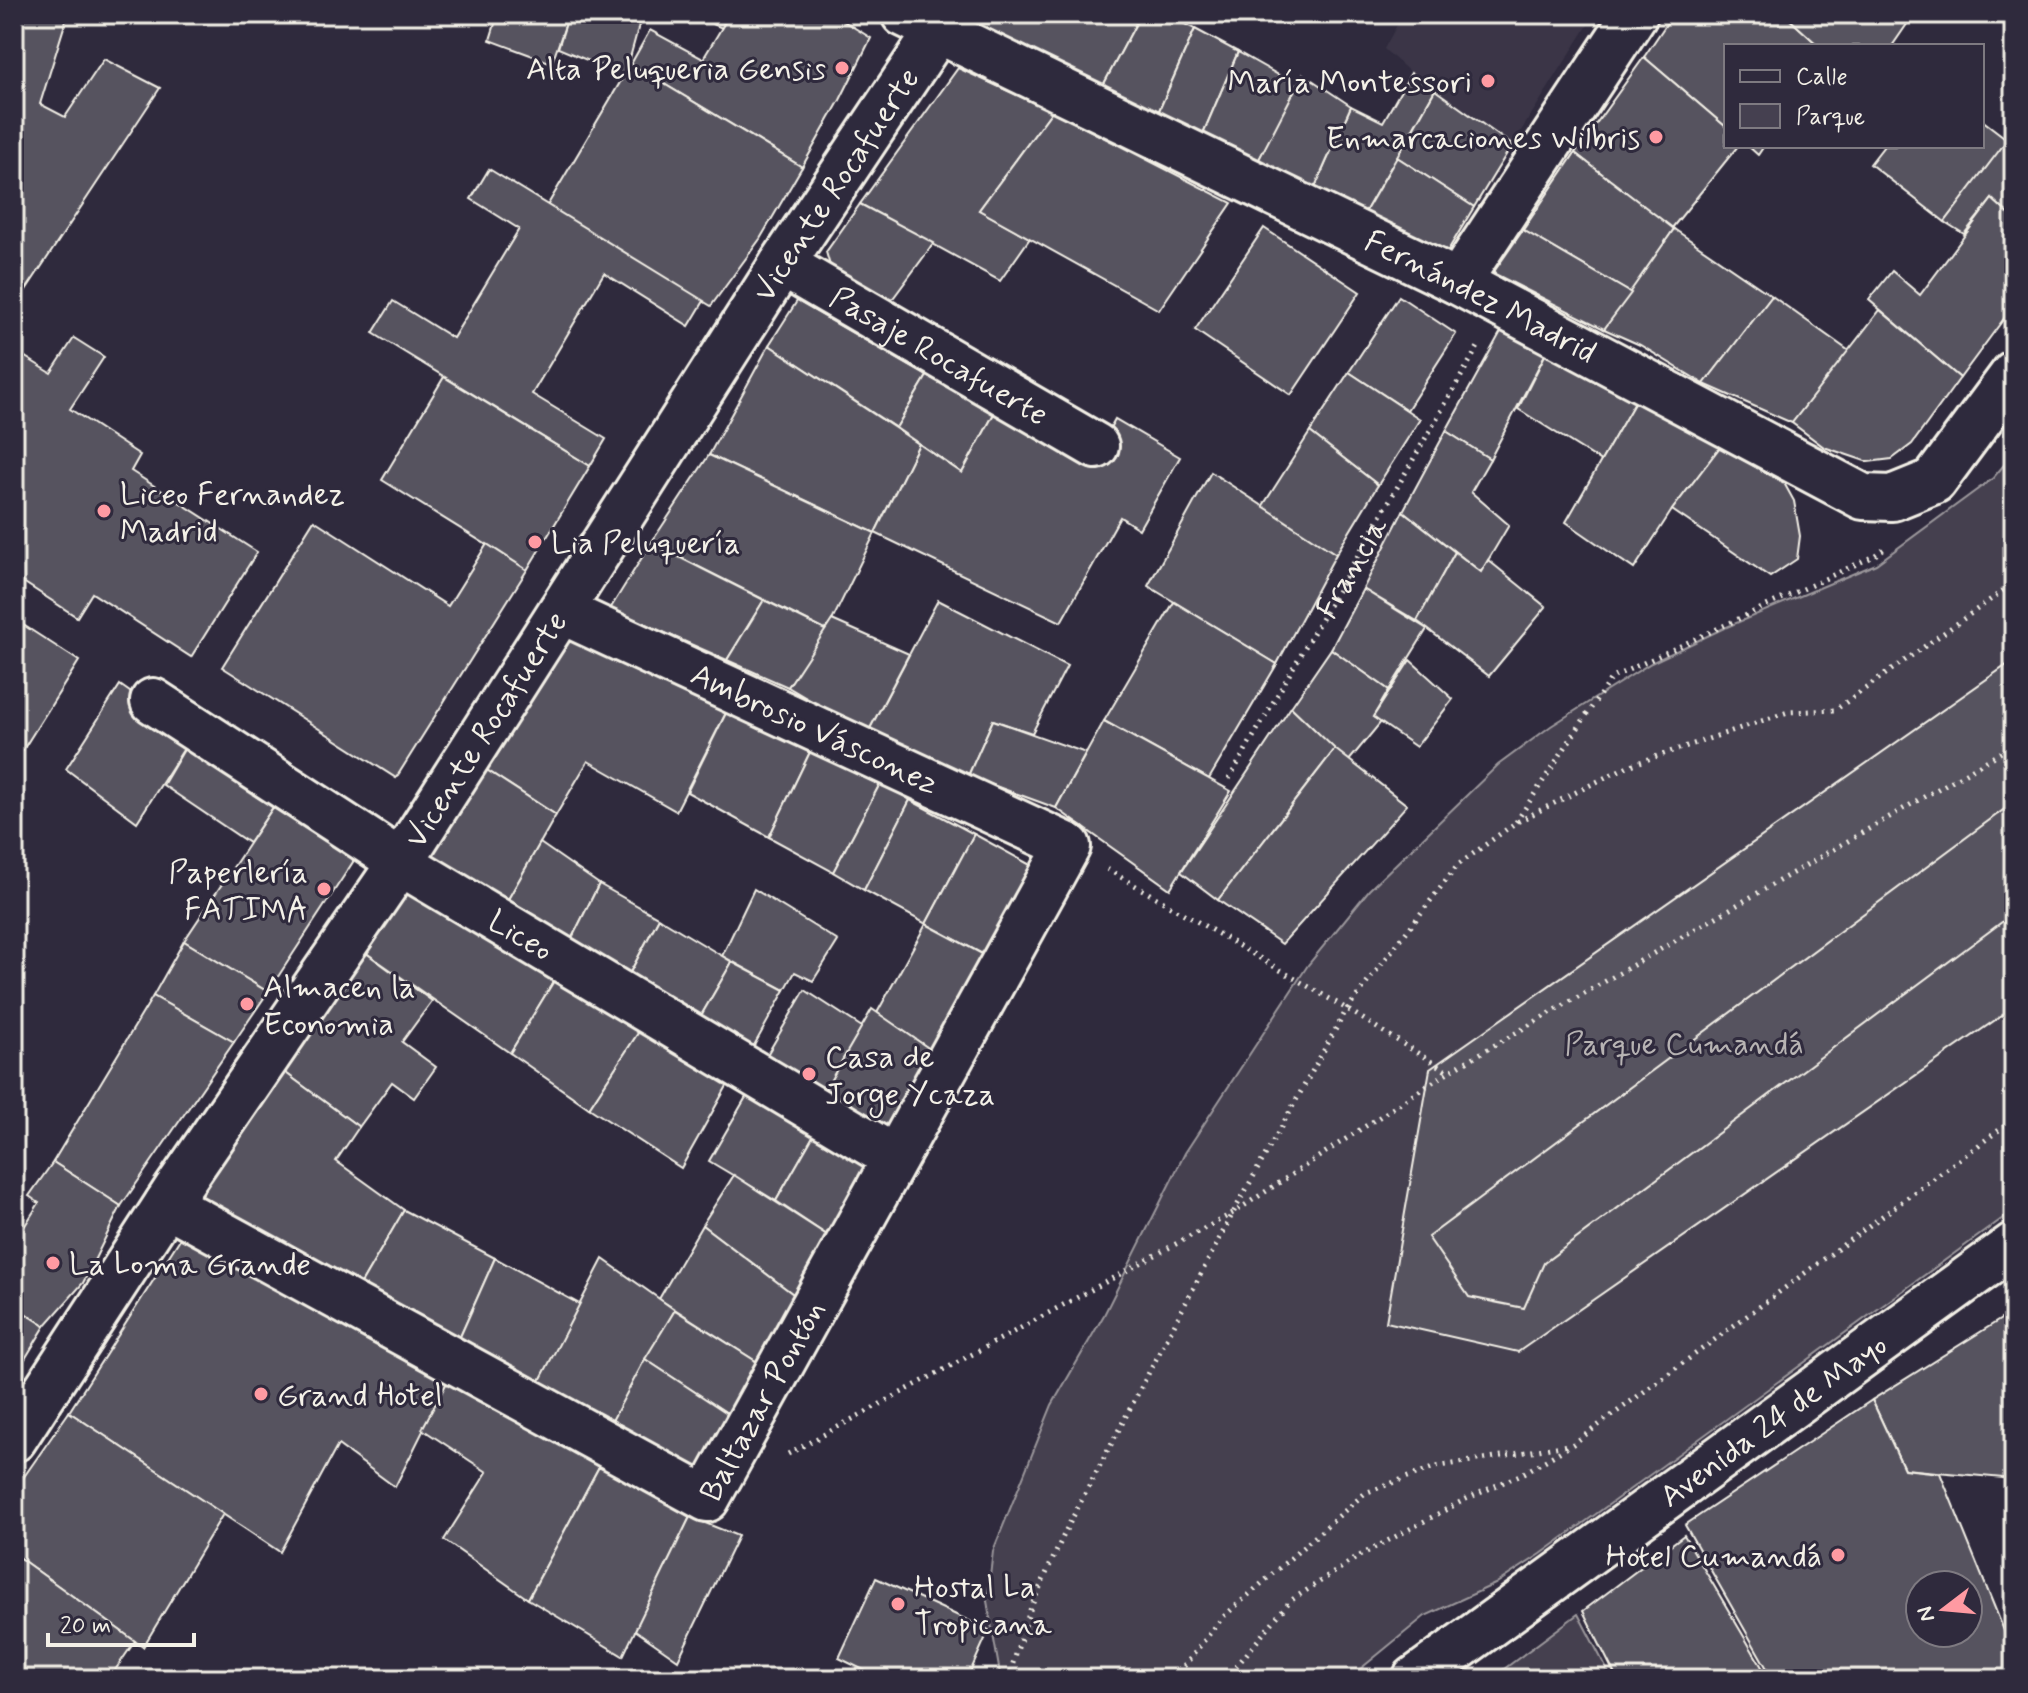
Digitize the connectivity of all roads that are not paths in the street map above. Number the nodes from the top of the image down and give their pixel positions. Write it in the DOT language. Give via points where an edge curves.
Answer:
graph roads {
  1 [pos="1635,14"];
  2 [pos="930,20"];
  3 [pos="782,264"];
  4 [pos="1458,282"];
  5 [pos="2014,373"];
  6 [pos="1096,446"];
  7 [pos="561,611"];
  8 [pos="153,701"];
  9 [pos="1068,846"];
  10 [pos="400,863"];
  11 [pos="895,1158"];
  12 [pos="167,1204"];
  13 [pos="2014,1245"];
  14 [pos="14,1439"];
  15 [pos="1415,1679"];
  1 -- 4 [label="street"];
  2 -- 3 [label="street, Vicente Rocafuerte"];
  2 -- 4 [label="street, Fernández Madrid"];
  3 -- 6 [label="street, Pasaje Rocafuerte"];
  3 -- 7 [label="street, Vicente Rocafuerte"];
  4 -- 5 [label="street, Fernández Madrid" via="1863,497 1892,498 1934,481"];
  7 -- 9 [label="street, Ambrosio Vásconez"];
  7 -- 10 [label="street, Vicente Rocafuerte"];
  8 -- 10 [label="street, Liceo"];
  9 -- 11 [label="street, Baltazar Pontón"];
  10 -- 11 [label="street, Liceo"];
  10 -- 12 [label="street, Vicente Rocafuerte"];
  11 -- 12 [label="street, Baltazar Pontón" via="707,1499"];
  12 -- 14 [label="street, Vicente Rocafuerte"];
  13 -- 15 [label="street, Avenida 24 de Mayo"];
}
